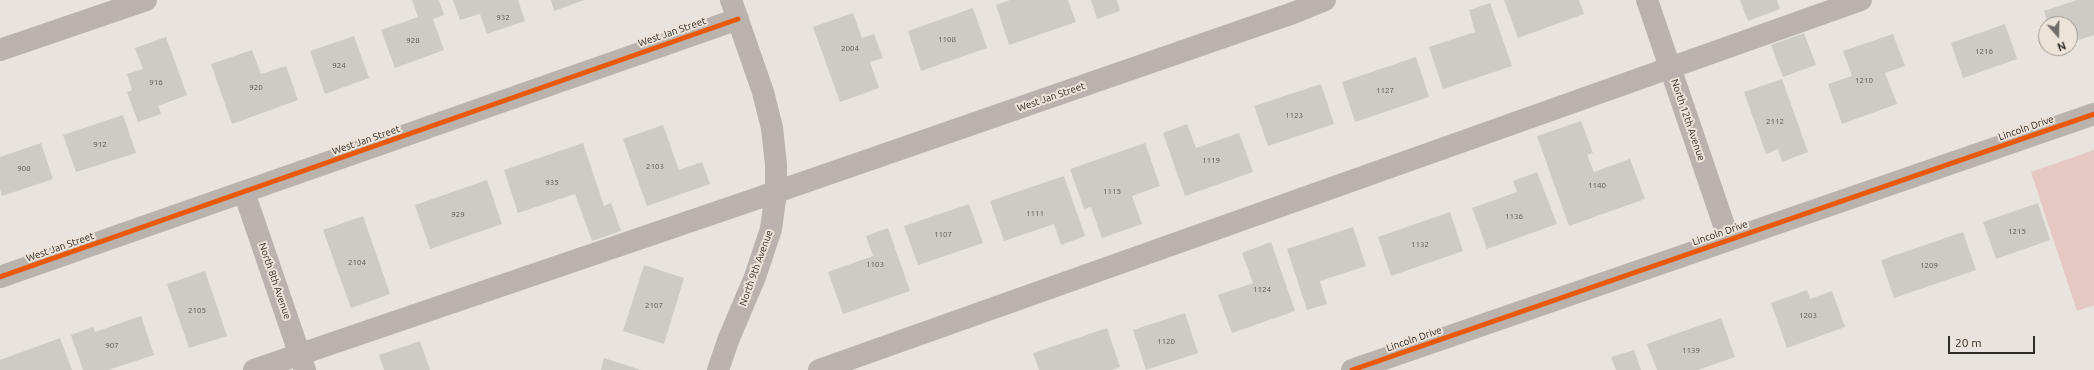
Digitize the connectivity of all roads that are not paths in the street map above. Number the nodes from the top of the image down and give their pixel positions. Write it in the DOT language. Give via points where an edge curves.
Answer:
graph roads {
  1 [pos="146,0"];
  2 [pos="1325,0"];
  3 [pos="1647,0"];
  4 [pos="1861,0"];
  5 [pos="734,9"];
  6 [pos="0,50"];
  7 [pos="1670,67"];
  8 [pos="2094,114"];
  9 [pos="244,192"];
  10 [pos="776,192"];
  11 [pos="1729,240"];
  12 [pos="0,277"];
  13 [pos="302,362"];
  14 [pos="254,370"];
  15 [pos="718,370"];
  16 [pos="819,370"];
  17 [pos="1352,370"];
  1 -- 6 [label="street"];
  2 -- 10 [label="street, West Jan Street"];
  3 -- 7 [label="street, North 12th Avenue"];
  4 -- 7 [label="street"];
  5 -- 9 [label="street, West Jan Street"];
  5 -- 10 [label="street, North 9th Avenue" via="772,128"];
  7 -- 11 [label="street, North 12th Avenue"];
  7 -- 16 [label="street"];
  8 -- 11 [label="street, Lincoln Drive"];
  9 -- 12 [label="street, West Jan Street"];
  9 -- 13 [label="street, North 8th Avenue"];
  10 -- 13 [label="street, West Jan Street"];
  10 -- 15 [label="street, North 9th Avenue" via="769,236"];
  11 -- 17 [label="street, Lincoln Drive"];
  13 -- 14 [label="street, West Jan Street"];
}
